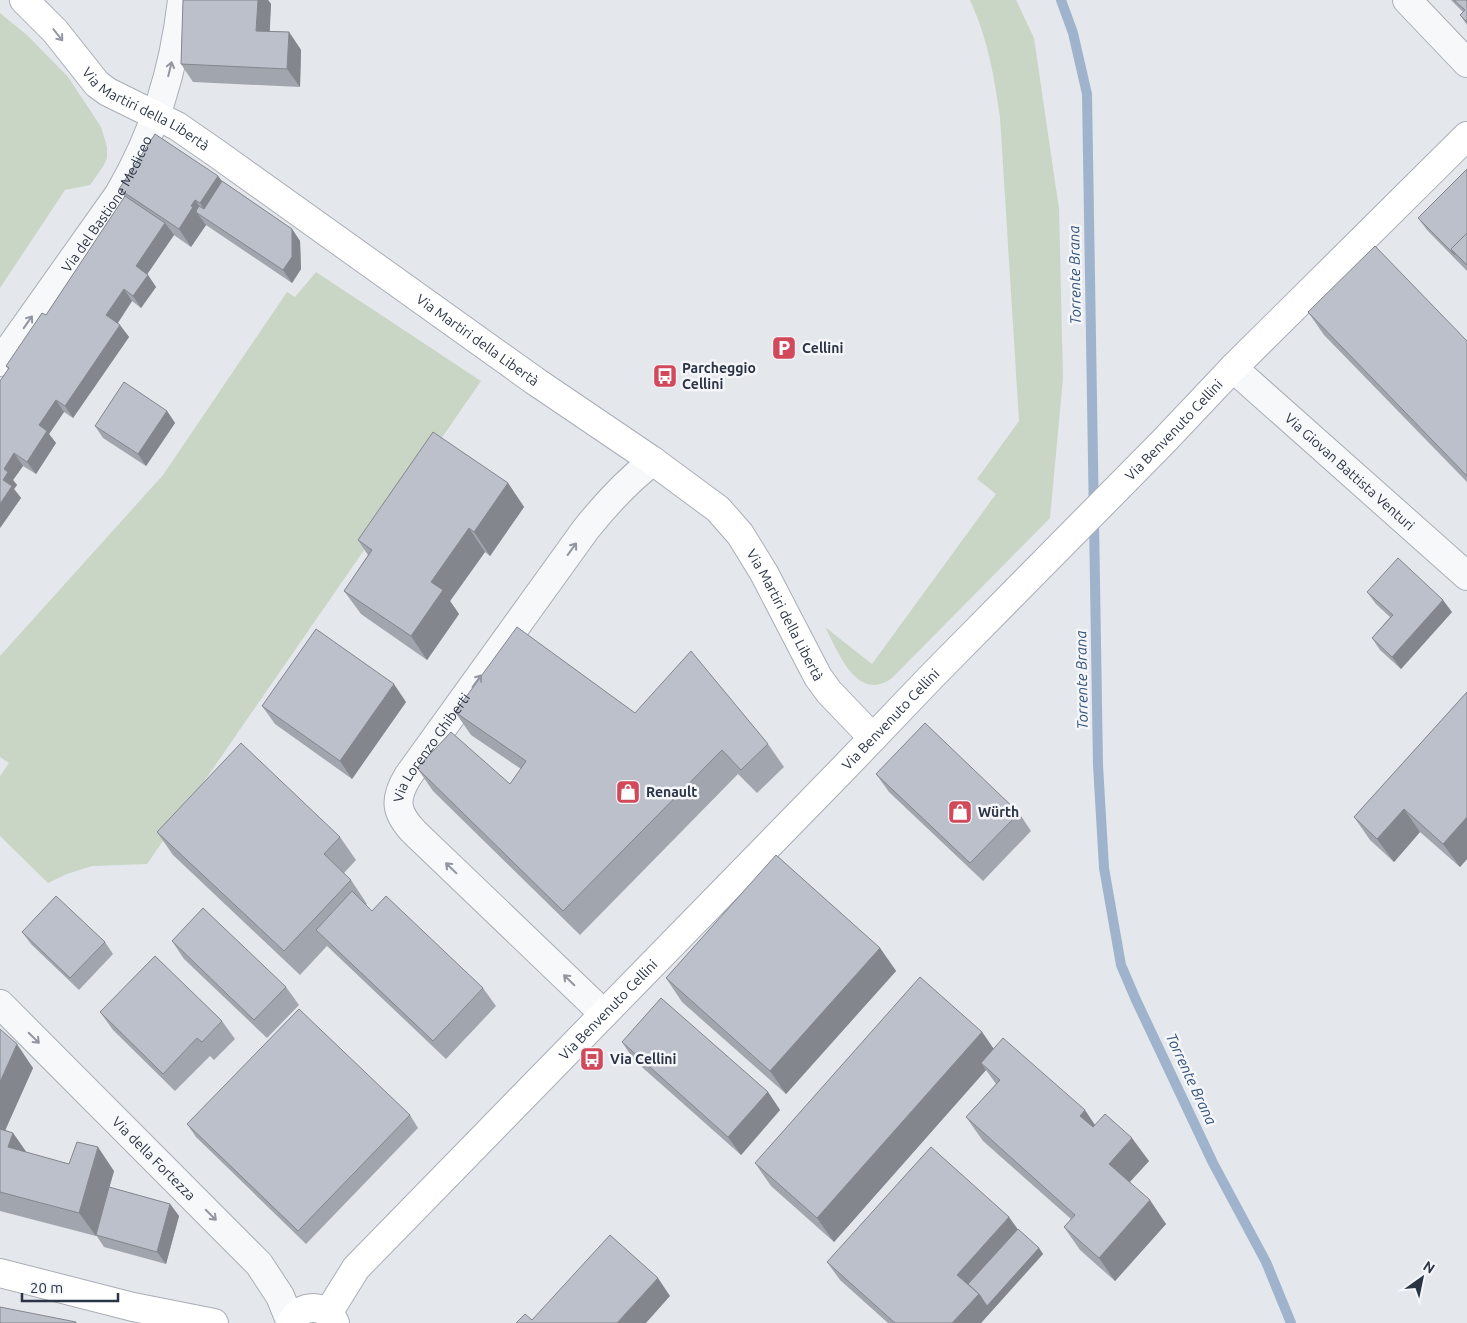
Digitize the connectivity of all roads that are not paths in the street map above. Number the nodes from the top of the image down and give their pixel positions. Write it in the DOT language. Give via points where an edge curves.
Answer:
graph roads {
  1 [pos="24,0"];
  2 [pos="182,0"];
  3 [pos="1407,0"];
  4 [pos="1467,63"];
  5 [pos="157,116"];
  6 [pos="1467,136"];
  7 [pos="0,362"];
  8 [pos="1233,368"];
  9 [pos="653,461"];
  10 [pos="1467,576"];
  11 [pos="873,738"];
  12 [pos="0,1004"];
  13 [pos="604,1014"];
  14 [pos="0,1273"];
  15 [pos="331,1318"];
  16 [pos="214,1323"];
  17 [pos="291,1323"];
  1 -- 5 [label="street, Via Martiri della Libertà, one-way" via="98,84"];
  5 -- 2 [label="street, Via del Bastione Mediceo, one-way" via="172,62"];
  3 -- 4 [label="street"];
  7 -- 5 [label="street, Via del Bastione Mediceo, one-way" via="119,194"];
  5 -- 9 [label="street, Via Martiri della Libertà" via="216,152 535,381"];
  6 -- 8 [label="street, Via Benvenuto Cellini"];
  8 -- 10 [label="street, Via Giovan Battista Venturi"];
  8 -- 11 [label="street, Via Benvenuto Cellini"];
  9 -- 11 [label="street, Via Martiri della Libertà" via="706,499 740,534 818,677"];
  13 -- 9 [label="street, Via Lorenzo Ghiberti, one-way" via="406,824 400,813 399,794 408,776 586,529 612,498"];
  11 -- 13 [label="street, Via Benvenuto Cellini"];
  12 -- 17 [label="street, Via della Fortezza, one-way" via="259,1264 280,1296"];
  13 -- 15 [label="street, Via Benvenuto Cellini" via="356,1268"];
  14 -- 16 [label="street" via="133,1307"];
  15 -- 17 [label="street" via="320,1309 306,1308"];
}
